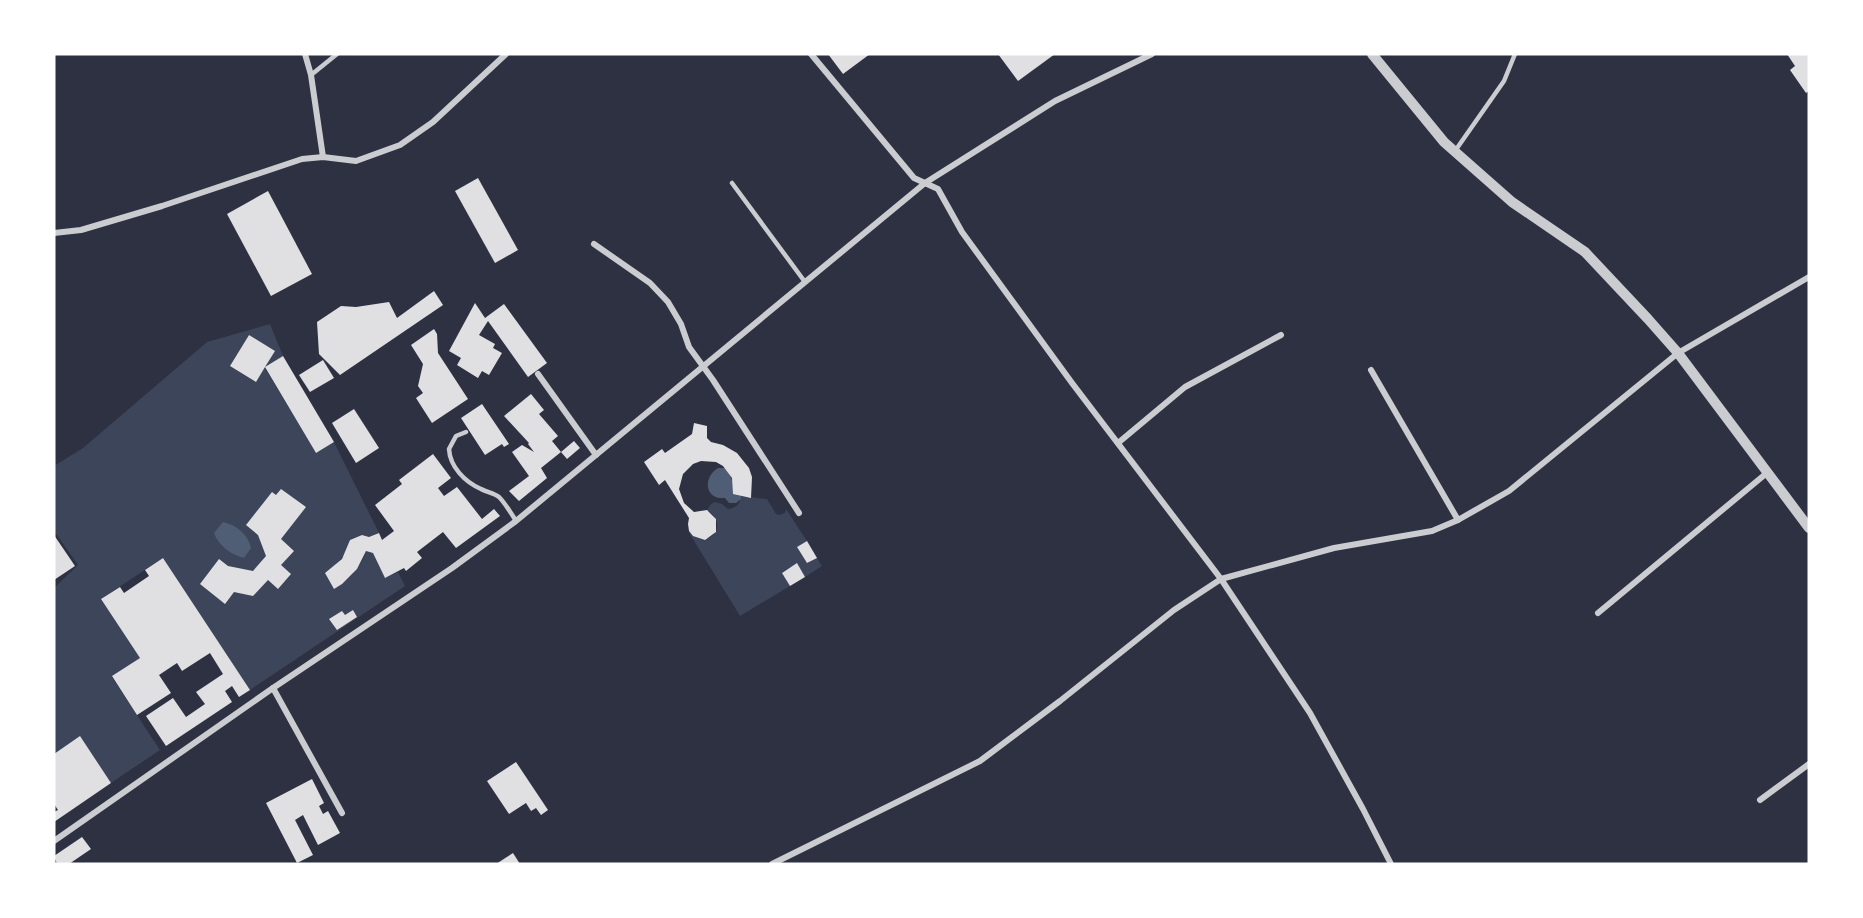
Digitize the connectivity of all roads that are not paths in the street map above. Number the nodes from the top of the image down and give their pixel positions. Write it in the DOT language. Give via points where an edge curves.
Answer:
graph roads {
  1 [pos="305,54"];
  2 [pos="337,54"];
  3 [pos="506,54"];
  4 [pos="811,54"];
  5 [pos="1152,54"];
  6 [pos="1372,54"];
  7 [pos="1515,54"];
  8 [pos="311,75"];
  9 [pos="1454,151"];
  10 [pos="324,157"];
  11 [pos="732,183"];
  12 [pos="925,183"];
  13 [pos="54,233"];
  14 [pos="594,243"];
  15 [pos="1809,277"];
  16 [pos="805,282"];
  17 [pos="1281,334"];
  18 [pos="1678,353"];
  19 [pos="703,367"];
  20 [pos="1371,370"];
  21 [pos="538,374"];
  22 [pos="466,432"];
  23 [pos="1118,443"];
  24 [pos="596,455"];
  25 [pos="1768,471"];
  26 [pos="799,513"];
  27 [pos="1458,520"];
  28 [pos="516,521"];
  29 [pos="1809,528"];
  30 [pos="1221,579"];
  31 [pos="1598,613"];
  32 [pos="273,688"];
  33 [pos="1809,764"];
  34 [pos="1760,800"];
  35 [pos="342,813"];
  36 [pos="54,840"];
  37 [pos="772,864"];
  38 [pos="1391,864"];
  1 -- 8 [label="street"];
  2 -- 8 [label="lane"];
  3 -- 10 [label="street" via="433,122 400,145 356,161"];
  4 -- 12 [label="street" via="914,178"];
  5 -- 12 [label="street" via="1055,100"];
  6 -- 9 [label="street"];
  7 -- 9 [label="lane" via="1504,81"];
  8 -- 10 [label="street"];
  9 -- 18 [label="street" via="1512,202 1585,252"];
  10 -- 13 [label="street" via="302,159 81,230"];
  11 -- 16 [label="lane"];
  12 -- 16 [label="street"];
  12 -- 23 [label="street" via="938,189 962,232"];
  14 -- 19 [label="street" via="660,292"];
  15 -- 18 [label="street"];
  16 -- 19 [label="street"];
  17 -- 23 [label="street" via="1185,387"];
  18 -- 25 [label="street"];
  18 -- 27 [label="street" via="1509,491"];
  19 -- 24 [label="street"];
  19 -- 26 [label="street"];
  20 -- 27 [label="street"];
  21 -- 24 [label="street"];
  22 -- 28 [label="lane" via="450,444 449,454 456,468 470,483 497,495"];
  23 -- 30 [label="street"];
  24 -- 28 [label="street"];
  25 -- 29 [label="street"];
  25 -- 31 [label="street"];
  27 -- 30 [label="street" via="1432,531 1334,548"];
  28 -- 32 [label="street"];
  30 -- 37 [label="street" via="1174,610 980,761"];
  30 -- 38 [label="street" via="1310,713"];
  32 -- 35 [label="street"];
  32 -- 36 [label="street"];
  33 -- 34 [label="street"];
}
